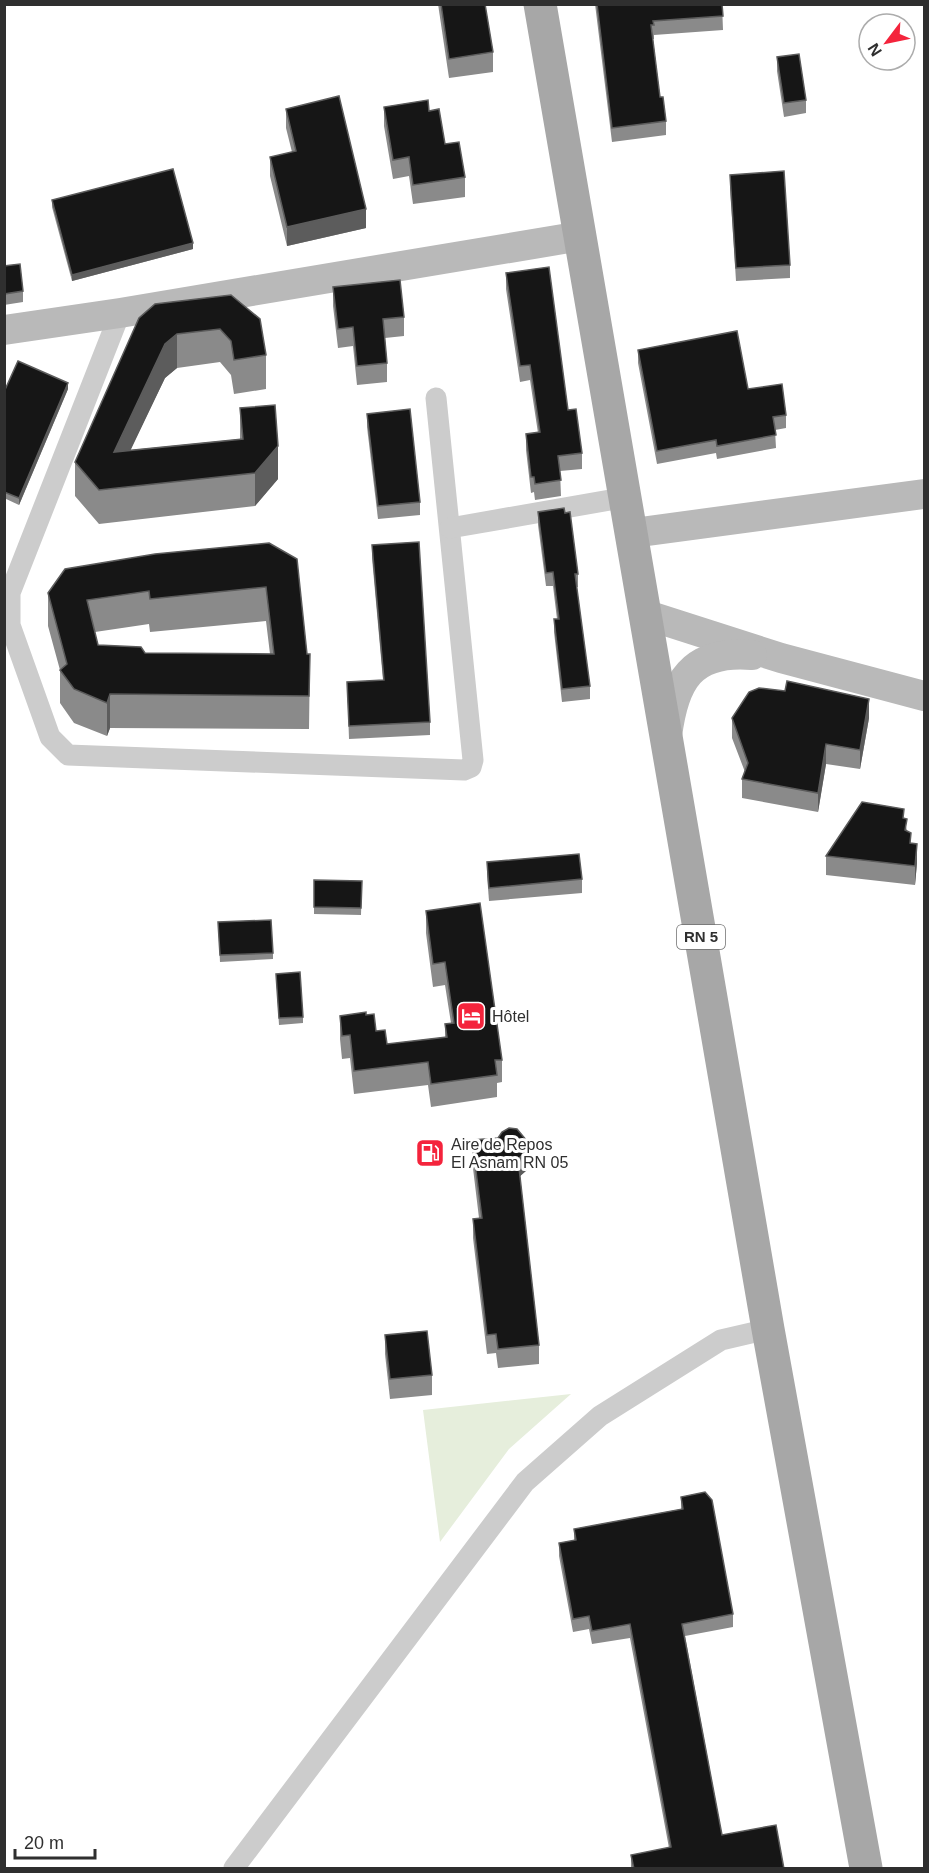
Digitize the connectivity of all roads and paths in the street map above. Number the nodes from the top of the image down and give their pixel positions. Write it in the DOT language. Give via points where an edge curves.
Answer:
graph roads {
  1 [pos="540,4"];
  2 [pos="581,236"];
  3 [pos="120,313"];
  4 [pos="4,330"];
  5 [pos="436,398"];
  6 [pos="924,494"];
  7 [pos="627,497"];
  8 [pos="450,528"];
  9 [pos="633,533"];
  10 [pos="647,615"];
  11 [pos="781,658"];
  12 [pos="924,696"];
  13 [pos="667,736"];
  14 [pos="768,1329"];
  15 [pos="234,1869"];
  16 [pos="866,1869"];
  1 -- 2 [label="main road, RN 5"];
  2 -- 3 [label="street"];
  2 -- 7 [label="main road, RN 5"];
  3 -- 4 [label="street"];
  3 -- 8 [label="street" via="10,593 10,625 50,737 68,755 464,770 471,767"];
  5 -- 8 [label="street"];
  6 -- 9 [label="street"];
  7 -- 8 [label="street"];
  7 -- 9 [label="main road, RN 5"];
  9 -- 10 [label="main road, RN 5"];
  10 -- 11 [label="street"];
  10 -- 13 [label="main road, RN 5"];
  11 -- 12 [label="street"];
  11 -- 13 [label="street" via="716,656 693,667 670,710"];
  13 -- 14 [label="main road, RN 5"];
  14 -- 15 [label="street" via="722,1340 600,1416 525,1482"];
  14 -- 16 [label="main road, RN 5"];
}
